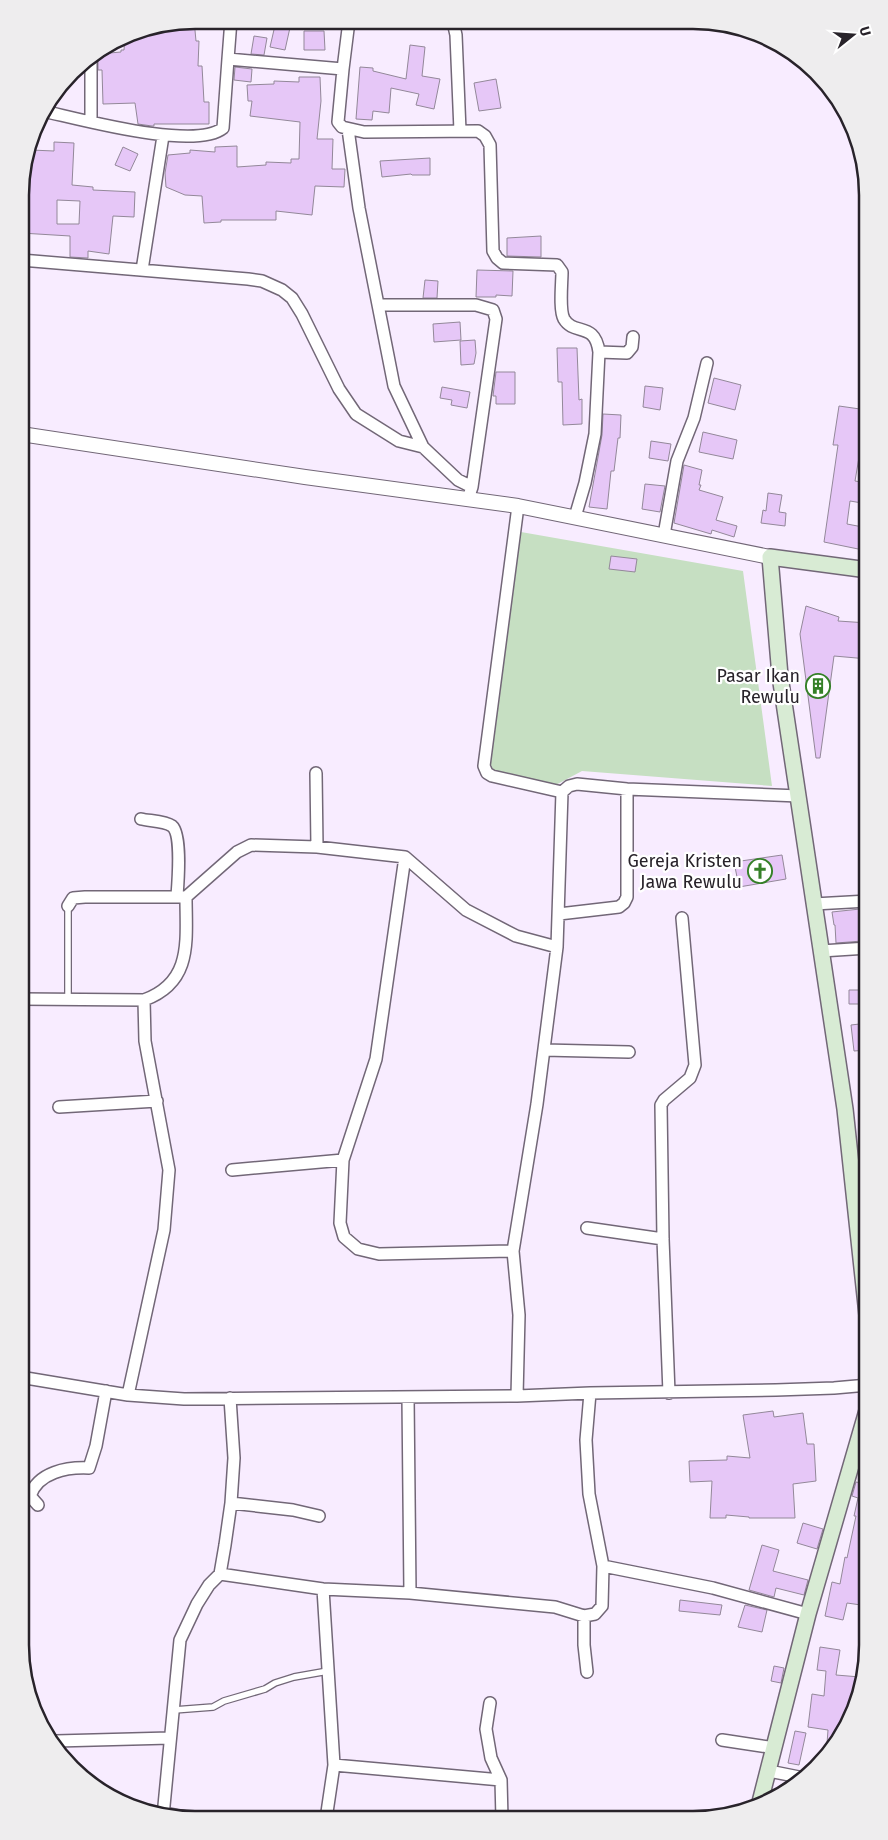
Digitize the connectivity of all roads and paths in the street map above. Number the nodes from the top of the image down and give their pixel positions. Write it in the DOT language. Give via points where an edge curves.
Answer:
graph roads {
  1 [pos="230,29"];
  2 [pos="348,29"];
  3 [pos="455,29"];
  4 [pos="228,59"];
  5 [pos="91,66"];
  6 [pos="342,69"];
  7 [pos="51,113"];
  8 [pos="91,121"];
  9 [pos="348,130"];
  10 [pos="460,131"];
  11 [pos="162,136"];
  12 [pos="29,261"];
  13 [pos="142,270"];
  14 [pos="378,305"];
  15 [pos="634,338"];
  16 [pos="599,352"];
  17 [pos="707,363"];
  18 [pos="29,435"];
  19 [pos="423,447"];
  20 [pos="470,493"];
  21 [pos="518,506"];
  22 [pos="575,517"];
  23 [pos="664,535"];
  24 [pos="770,558"];
  25 [pos="859,569"];
  26 [pos="316,773"];
  27 [pos="626,789"];
  28 [pos="562,792"];
  29 [pos="799,796"];
  30 [pos="141,819"];
  31 [pos="316,847"];
  32 [pos="405,857"];
  33 [pos="181,896"];
  34 [pos="859,901"];
  35 [pos="814,904"];
  36 [pos="68,906"];
  37 [pos="559,914"];
  38 [pos="682,918"];
  39 [pos="557,946"];
  40 [pos="859,949"];
  41 [pos="821,951"];
  42 [pos="29,999"];
  43 [pos="68,999"];
  44 [pos="144,1000"];
  45 [pos="544,1050"];
  46 [pos="629,1052"];
  47 [pos="157,1101"];
  48 [pos="59,1107"];
  49 [pos="343,1160"];
  50 [pos="232,1170"];
  51 [pos="859,1204"];
  52 [pos="588,1228"];
  53 [pos="663,1239"];
  54 [pos="513,1251"];
  55 [pos="29,1378"];
  56 [pos="859,1386"];
  57 [pos="106,1391"];
  58 [pos="590,1393"];
  59 [pos="669,1393"];
  60 [pos="128,1395"];
  61 [pos="517,1396"];
  62 [pos="408,1397"];
  63 [pos="230,1398"];
  64 [pos="859,1438"];
  65 [pos="231,1503"];
  66 [pos="38,1505"];
  67 [pos="319,1516"];
  68 [pos="603,1566"];
  69 [pos="220,1574"];
  70 [pos="323,1589"];
  71 [pos="410,1593"];
  72 [pos="808,1614"];
  73 [pos="584,1616"];
  74 [pos="328,1671"];
  75 [pos="587,1672"];
  76 [pos="490,1703"];
  77 [pos="174,1710"];
  78 [pos="170,1738"];
  79 [pos="722,1740"];
  80 [pos="60,1741"];
  81 [pos="775,1748"];
  82 [pos="334,1765"];
  83 [pos="769,1771"];
  84 [pos="795,1776"];
  85 [pos="501,1780"];
  86 [pos="762,1796"];
  87 [pos="164,1808"];
  88 [pos="327,1811"];
  89 [pos="502,1811"];
  1 -- 4 [label="street"];
  2 -- 6 [label="street"];
  3 -- 10 [label="street"];
  4 -- 6 [label="street"];
  4 -- 11 [label="street" via="223,128 216,134"];
  5 -- 8 [label="street"];
  6 -- 9 [label="street" via="338,122"];
  7 -- 8 [label="street"];
  8 -- 11 [label="street"];
  9 -- 10 [label="street"];
  9 -- 14 [label="street"];
  10 -- 16 [label="street" via="478,131 490,145 492,251 503,263 560,267 565,320 593,334"];
  11 -- 13 [label="street"];
  12 -- 13 [label="street"];
  13 -- 19 [label="street" via="248,279 282,290 292,298 302,314 339,389 356,414 399,441"];
  14 -- 19 [label="street" via="394,386"];
  14 -- 20 [label="street" via="476,305 493,310 496,319"];
  15 -- 16 [label="street" via="627,353"];
  16 -- 22 [label="street" via="594,434"];
  17 -- 23 [label="street" via="694,418 677,461"];
  18 -- 20 [label="street" via="295,476"];
  19 -- 20 [label="street"];
  20 -- 21 [label="street"];
  21 -- 22 [label="street"];
  21 -- 28 [label="street" via="484,766 492,776"];
  22 -- 23 [label="street"];
  23 -- 24 [label="street"];
  24 -- 25 [label="main road"];
  24 -- 29 [label="main road" via="780,676"];
  26 -- 31 [label="street"];
  27 -- 28 [label="street" via="577,784"];
  27 -- 29 [label="street"];
  27 -- 37 [label="street" via="627,897 624,903 619,907"];
  28 -- 37 [label="street"];
  29 -- 35 [label="main road"];
  30 -- 33 [label="street" via="173,826"];
  31 -- 32 [label="street"];
  31 -- 33 [label="street" via="251,845 237,852"];
  32 -- 39 [label="street" via="466,910 516,936"];
  32 -- 49 [label="street" via="376,1059"];
  33 -- 36 [label="street" via="85,897 74,898"];
  33 -- 44 [label="street" via="186,944 179,974 168,988"];
  34 -- 35 [label="street"];
  35 -- 41 [label="main road"];
  36 -- 43 [label="lane"];
  37 -- 39 [label="street"];
  38 -- 53 [label="street" via="694,1064 690,1078 661,1105"];
  39 -- 45 [label="street"];
  40 -- 41 [label="street"];
  41 -- 51 [label="main road"];
  42 -- 43 [label="street"];
  43 -- 44 [label="street"];
  44 -- 47 [label="street" via="145,1041"];
  45 -- 46 [label="street"];
  45 -- 54 [label="street"];
  47 -- 48 [label="street"];
  47 -- 60 [label="street" via="169,1170 168,1200"];
  49 -- 50 [label="street"];
  49 -- 54 [label="street" via="340,1224 344,1237 358,1249 380,1254"];
  52 -- 53 [label="street"];
  53 -- 59 [label="street"];
  54 -- 61 [label="street" via="519,1315"];
  55 -- 57 [label="street"];
  56 -- 59 [label="street"];
  57 -- 60 [label="street"];
  57 -- 66 [label="street" via="89,1468 57,1471 39,1481 30,1496"];
  58 -- 59 [label="street"];
  58 -- 61 [label="street"];
  58 -- 68 [label="street" via="586,1440 589,1494"];
  60 -- 63 [label="street" via="184,1400"];
  61 -- 62 [label="street"];
  62 -- 63 [label="street"];
  62 -- 71 [label="street"];
  63 -- 65 [label="street" via="234,1458"];
  64 -- 72 [label="main road"];
  65 -- 67 [label="street"];
  65 -- 69 [label="street"];
  68 -- 72 [label="street" via="714,1588"];
  68 -- 73 [label="street" via="602,1606 595,1614"];
  69 -- 70 [label="street"];
  69 -- 77 [label="street" via="209,1584 180,1640"];
  70 -- 71 [label="street"];
  70 -- 74 [label="street"];
  71 -- 73 [label="street" via="555,1607"];
  72 -- 81 [label="main road"];
  73 -- 75 [label="street"];
  74 -- 77 [label="lane" via="294,1677 213,1708"];
  74 -- 82 [label="street"];
  76 -- 85 [label="street" via="486,1729 491,1758"];
  77 -- 78 [label="street"];
  78 -- 80 [label="street"];
  78 -- 87 [label="street"];
  79 -- 81 [label="street"];
  81 -- 83 [label="main road"];
  82 -- 85 [label="street"];
  82 -- 88 [label="street"];
  83 -- 84 [label="street"];
  83 -- 86 [label="main road"];
  85 -- 89 [label="street"];
}
